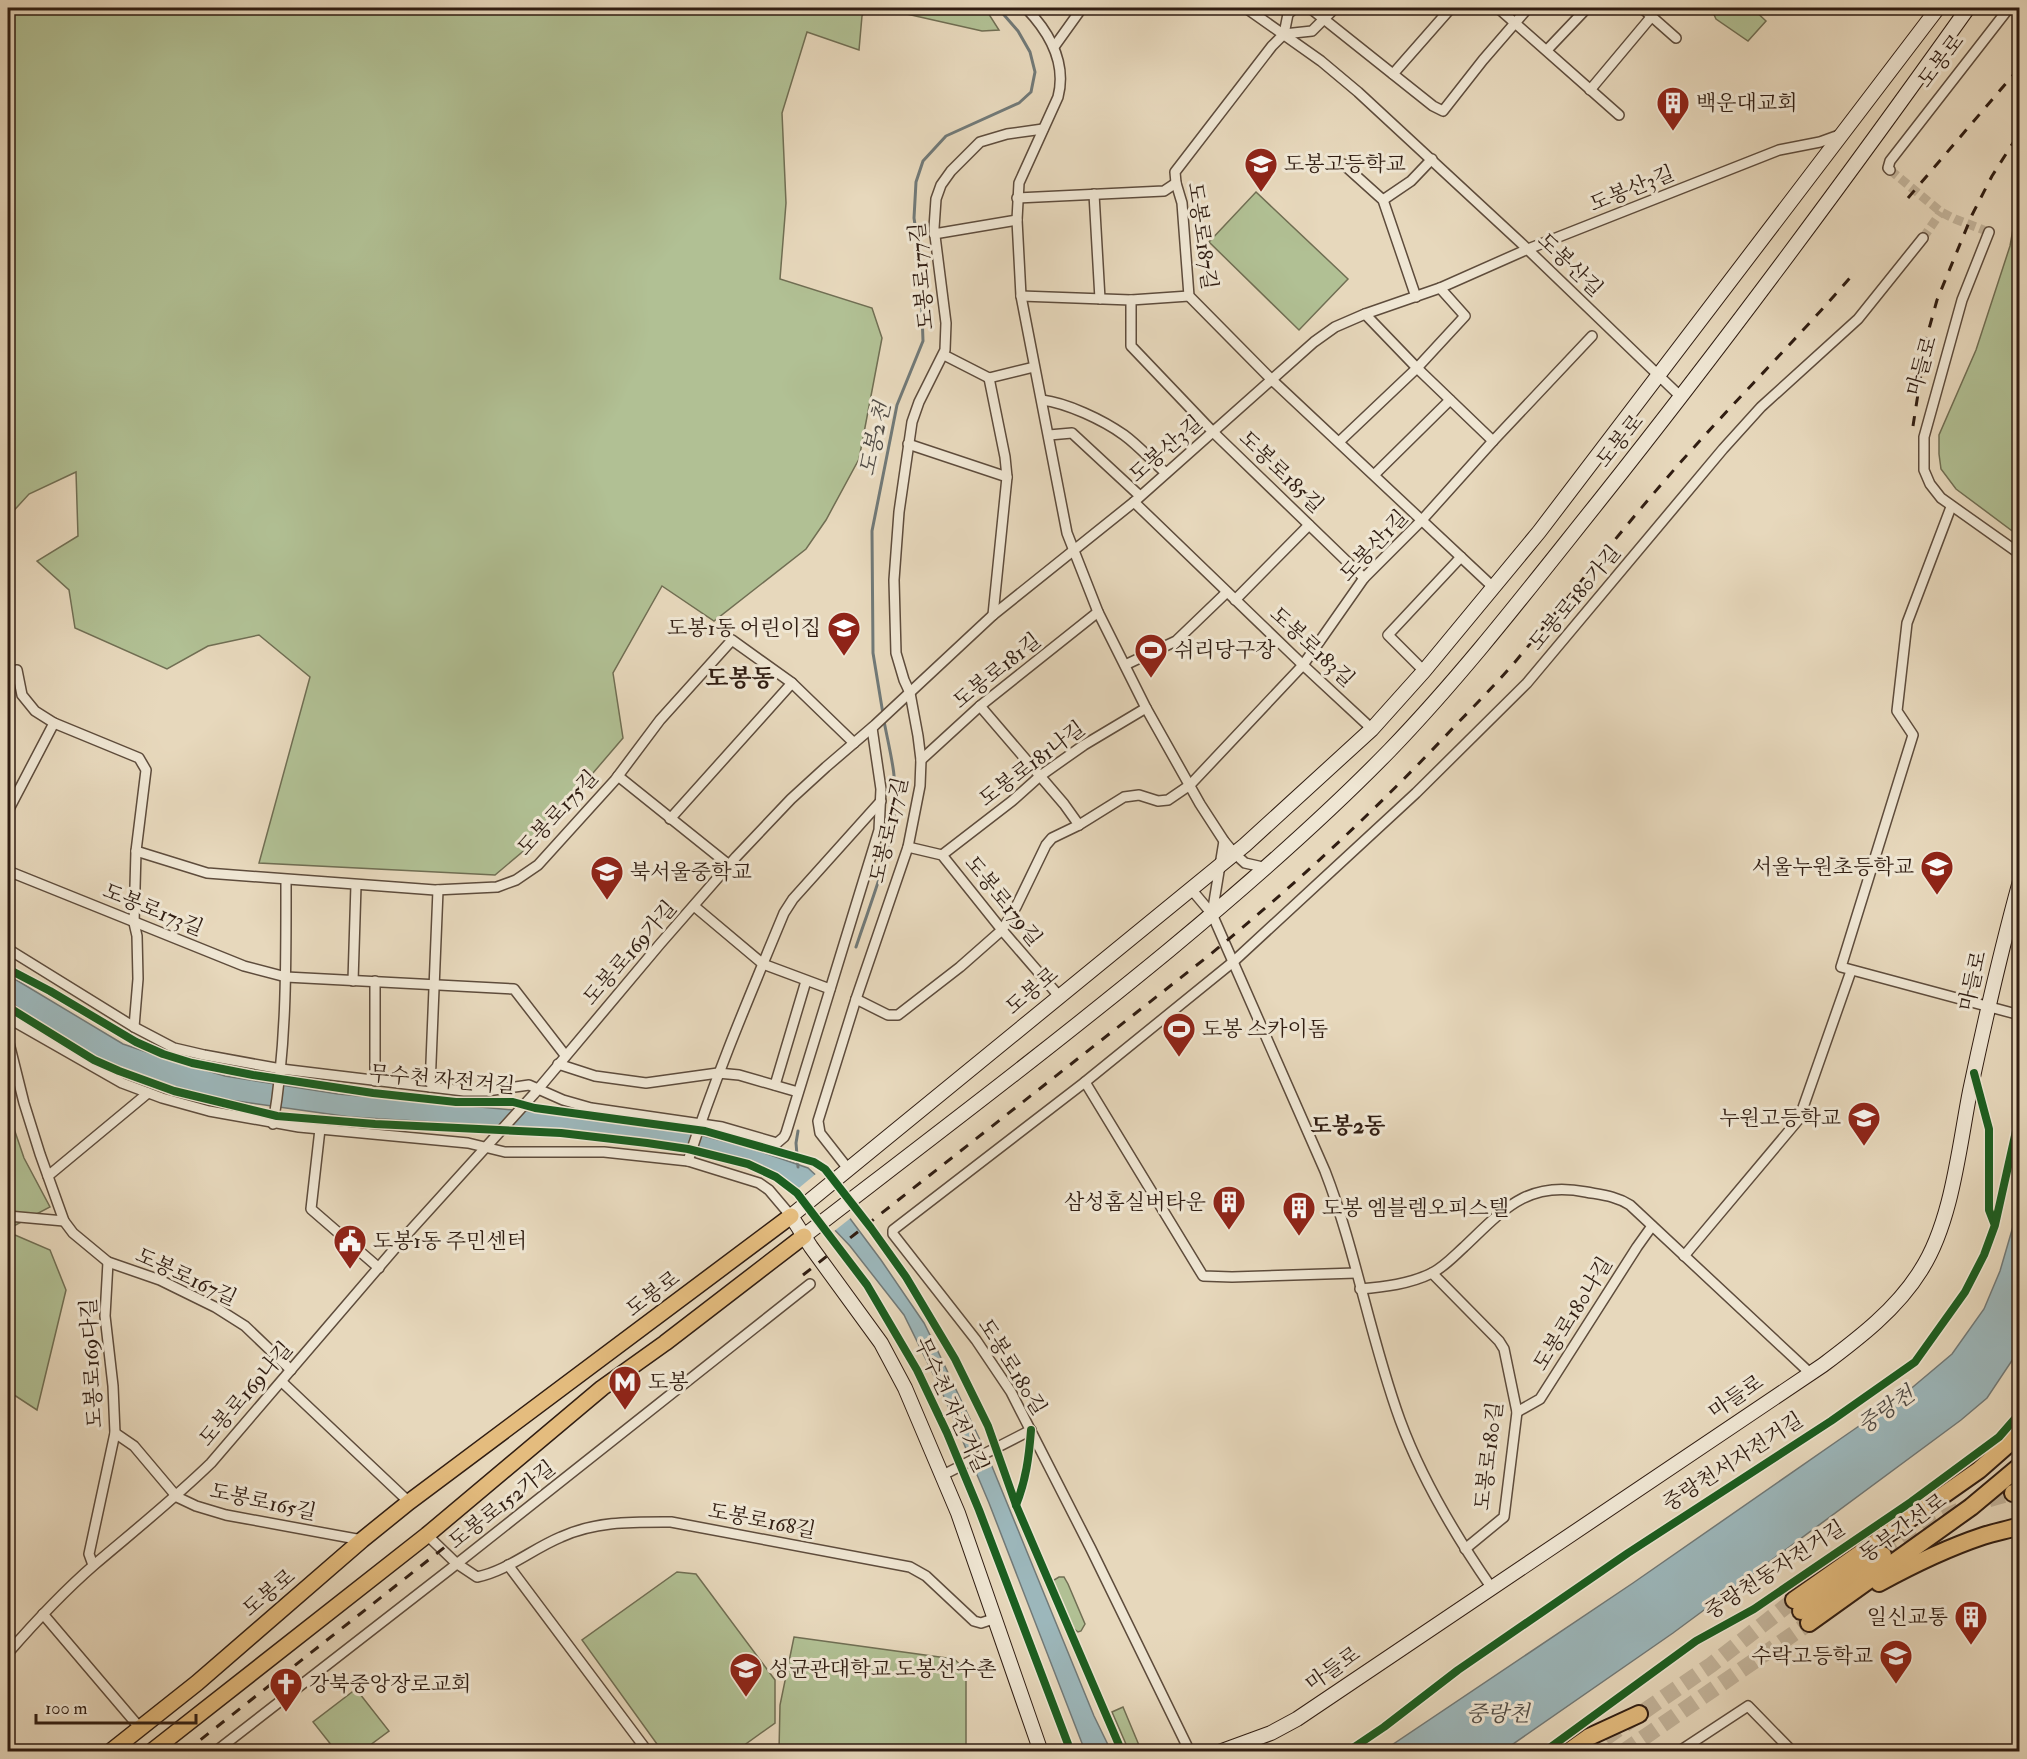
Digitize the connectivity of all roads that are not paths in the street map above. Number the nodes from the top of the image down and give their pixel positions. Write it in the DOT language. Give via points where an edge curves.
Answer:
graph roads {
  1 [pos="1026,8"];
  2 [pos="1082,8"];
  3 [pos="1246,8"];
  4 [pos="1295,8"];
  5 [pos="1310,8"];
  6 [pos="1335,8"];
  7 [pos="1451,8"];
  8 [pos="1498,8"];
  9 [pos="1527,8"];
  10 [pos="1587,8"];
  11 [pos="1642,8"];
  12 [pos="1938,8"];
  13 [pos="1968,8"];
  14 [pos="2009,8"];
  15 [pos="1652,16"];
  16 [pos="1324,18"];
  17 [pos="1515,22"];
  18 [pos="1284,34"];
  19 [pos="1676,38"];
  20 [pos="1054,47"];
  21 [pos="1547,50"];
  22 [pos="1393,74"];
  23 [pos="1590,90"];
  24 [pos="1619,115"];
  25 [pos="1043,129"];
  26 [pos="1842,134"];
  27 [pos="1432,159"];
  28 [pos="1342,164"];
  29 [pos="1890,170"];
  30 [pos="1176,183"];
  31 [pos="1094,194"];
  32 [pos="1017,198"];
  33 [pos="1383,200"];
  34 [pos="1017,220"];
  35 [pos="1989,232"];
  36 [pos="934,234"];
  37 [pos="1923,238"];
  38 [pos="1528,249"];
  39 [pos="1440,288"];
  40 [pos="1021,296"];
  41 [pos="1189,296"];
  42 [pos="1416,297"];
  43 [pos="1100,299"];
  44 [pos="1131,300"];
  45 [pos="1365,314"];
  46 [pos="1592,336"];
  47 [pos="944,355"];
  48 [pos="1034,367"];
  49 [pos="1417,368"];
  50 [pos="1659,376"];
  51 [pos="988,378"];
  52 [pos="1272,380"];
  53 [pos="1681,397"];
  54 [pos="1042,400"];
  55 [pos="1450,400"];
  56 [pos="1213,432"];
  57 [pos="1049,435"];
  58 [pos="1340,441"];
  59 [pos="1493,441"];
  60 [pos="908,444"];
  61 [pos="1166,473"];
  62 [pos="1375,474"];
  63 [pos="1007,477"];
  64 [pos="1137,499"];
  65 [pos="1952,507"];
  66 [pos="1422,520"];
  67 [pos="1309,525"];
  68 [pos="1073,552"];
  69 [pos="2019,554"];
  70 [pos="1461,557"];
  71 [pos="1364,578"];
  72 [pos="1494,588"];
  73 [pos="1227,592"];
  74 [pos="1235,600"];
  75 [pos="1098,612"];
  76 [pos="993,615"];
  77 [pos="1125,664"];
  78 [pos="1303,665"];
  79 [pos="16,670"];
  80 [pos="1424,671"];
  81 [pos="792,683"];
  82 [pos="907,695"];
  83 [pos="980,706"];
  84 [pos="1146,708"];
  85 [pos="54,723"];
  86 [pos="874,727"];
  87 [pos="1372,729"];
  88 [pos="854,743"];
  89 [pos="921,760"];
  90 [pos="618,776"];
  91 [pos="1040,776"];
  92 [pos="1190,785"];
  93 [pos="881,801"];
  94 [pos="8,811"];
  95 [pos="670,819"];
  96 [pos="1079,825"];
  97 [pos="1224,841"];
  98 [pos="908,848"];
  99 [pos="136,851"];
  100 [pos="1234,854"];
  101 [pos="942,855"];
  102 [pos="729,865"];
  103 [pos="1219,867"];
  104 [pos="1267,868"];
  105 [pos="8,871"];
  106 [pos="286,880"];
  107 [pos="2019,881"];
  108 [pos="356,885"];
  109 [pos="1191,889"];
  110 [pos="438,890"];
  111 [pos="694,906"];
  112 [pos="1212,914"];
  113 [pos="134,923"];
  114 [pos="1002,930"];
  115 [pos="8,949"];
  116 [pos="1233,962"];
  117 [pos="763,964"];
  118 [pos="1846,969"];
  119 [pos="286,977"];
  120 [pos="353,981"];
  121 [pos="375,981"];
  122 [pos="807,981"];
  123 [pos="433,985"];
  124 [pos="830,989"];
  125 [pos="1059,996"];
  126 [pos="856,999"];
  127 [pos="1988,1007"];
  128 [pos="2019,1015"];
  129 [pos="8,1018"];
  130 [pos="134,1028"];
  131 [pos="8,1039"];
  132 [pos="565,1055"];
  133 [pos="558,1064"];
  134 [pos="281,1071"];
  135 [pos="718,1073"];
  136 [pos="375,1081"];
  137 [pos="1085,1082"];
  138 [pos="775,1085"];
  139 [pos="430,1087"];
  140 [pos="536,1091"];
  141 [pos="798,1092"];
  142 [pos="148,1093"];
  143 [pos="273,1121"];
  144 [pos="700,1125"];
  145 [pos="321,1129"];
  146 [pos="493,1140"];
  147 [pos="486,1148"];
  148 [pos="689,1159"];
  149 [pos="847,1172"];
  150 [pos="48,1176"];
  151 [pos="796,1213"];
  152 [pos="8,1216"];
  153 [pos="64,1221"];
  154 [pos="1652,1226"];
  155 [pos="809,1231"];
  156 [pos="1684,1256"];
  157 [pos="108,1262"];
  158 [pos="379,1268"];
  159 [pos="1356,1273"];
  160 [pos="1432,1273"];
  161 [pos="810,1284"];
  162 [pos="1360,1289"];
  163 [pos="291,1370"];
  164 [pos="1810,1373"];
  165 [pos="282,1382"];
  166 [pos="1517,1412"];
  167 [pos="1027,1432"];
  168 [pos="115,1433"];
  169 [pos="2019,1434"];
  170 [pos="2019,1466"];
  171 [pos="943,1475"];
  172 [pos="177,1497"];
  173 [pos="409,1502"];
  174 [pos="2019,1526"];
  175 [pos="427,1535"];
  176 [pos="362,1540"];
  177 [pos="1465,1549"];
  178 [pos="1883,1555"];
  179 [pos="456,1563"];
  180 [pos="93,1565"];
  181 [pos="508,1565"];
  182 [pos="1491,1587"];
  183 [pos="1828,1610"];
  184 [pos="1802,1611"];
  185 [pos="43,1614"];
  186 [pos="996,1618"];
  187 [pos="8,1653"];
  188 [pos="1639,1714"];
  189 [pos="140,1728"];
  190 [pos="158,1750"];
  191 [pos="110,1752"];
  192 [pos="215,1752"];
  193 [pos="648,1752"];
  194 [pos="1041,1752"];
  195 [pos="1190,1752"];
  196 [pos="1219,1752"];
  197 [pos="1568,1752"];
  198 [pos="1678,1752"];
  199 [pos="1793,1752"];
  1 -- 20 [label="street"];
  2 -- 20 [label="street"];
  3 -- 18 [label="street, 도봉산길"];
  4 -- 18 [label="street, 도봉로187길" via="1288,14"];
  5 -- 16 [label="street"];
  6 -- 16 [label="street"];
  7 -- 22 [label="street"];
  8 -- 17 [label="street"];
  9 -- 17 [label="street"];
  10 -- 21 [label="street"];
  11 -- 15 [label="street"];
  12 -- 26 [label="main road, 도봉로"];
  13 -- 53 [label="main road, 도봉로"];
  14 -- 29 [label="street, 도봉로" via="1890,161"];
  15 -- 19 [label="street"];
  15 -- 23 [label="street"];
  16 -- 18 [label="street" via="1312,31"];
  16 -- 22 [label="street"];
  17 -- 21 [label="street"];
  17 -- 22 [label="street" via="1443,111"];
  18 -- 27 [label="street, 도봉산길" via="1358,92"];
  18 -- 30 [label="street, 도봉로187길" via="1175,172"];
  20 -- 25 [label="street" via="1059,61 1060,90"];
  21 -- 23 [label="street"];
  23 -- 24 [label="street"];
  25 -- 32 [label="street" via="1022,175"];
  25 -- 36 [label="street, 도봉로177길" via="986,140 967,153 938,193"];
  26 -- 38 [label="street, 도봉산3길" via="1779,150"];
  26 -- 50 [label="main road, 도봉로"];
  27 -- 33 [label="street" via="1411,181"];
  27 -- 38 [label="street, 도봉산길"];
  28 -- 33 [label="street"];
  30 -- 31 [label="street" via="1164,191"];
  30 -- 41 [label="street, 도봉로187길" via="1182,203"];
  31 -- 32 [label="street"];
  31 -- 43 [label="street"];
  32 -- 34 [label="street"];
  33 -- 42 [label="street"];
  34 -- 36 [label="street"];
  34 -- 40 [label="street"];
  35 -- 65 [label="street, 마들로" via="1962,300 1924,437 1924,470 1930,484"];
  36 -- 47 [label="street, 도봉로177길" via="946,323"];
  37 -- 116 [label="street, 도봉로180가길" via="1858,319 1761,407 1723,449 1510,701"];
  38 -- 39 [label="street, 도봉산3길"];
  38 -- 50 [label="street, 도봉산길"];
  39 -- 42 [label="street, 도봉산3길"];
  39 -- 49 [label="street" via="1465,316"];
  40 -- 43 [label="street"];
  40 -- 48 [label="street"];
  41 -- 44 [label="street"];
  41 -- 52 [label="street, 도봉로187길"];
  42 -- 45 [label="street, 도봉산3길"];
  43 -- 44 [label="street"];
  44 -- 56 [label="street, 도봉로185길" via="1131,346"];
  45 -- 49 [label="street"];
  45 -- 52 [label="street, 도봉산3길" via="1335,327"];
  46 -- 59 [label="street, 도봉산1길"];
  47 -- 51 [label="street"];
  47 -- 60 [label="street, 도봉로177길" via="919,402"];
  48 -- 51 [label="street"];
  48 -- 54 [label="street"];
  49 -- 55 [label="street"];
  49 -- 58 [label="street"];
  50 -- 53 [label="street, 도봉산길"];
  50 -- 72 [label="main road, 도봉로"];
  51 -- 63 [label="street"];
  52 -- 56 [label="street, 도봉산3길"];
  52 -- 58 [label="street, 도봉로187길"];
  53 -- 104 [label="main road, 도봉로" via="1444,691"];
  54 -- 57 [label="street"];
  54 -- 61 [label="street" via="1075,410 1124,435"];
  55 -- 59 [label="street"];
  55 -- 62 [label="street"];
  56 -- 61 [label="street, 도봉산3길"];
  56 -- 67 [label="street, 도봉로185길"];
  57 -- 64 [label="street" via="1072,433"];
  57 -- 68 [label="street"];
  58 -- 62 [label="street, 도봉로187길"];
  59 -- 66 [label="street, 도봉산1길"];
  60 -- 63 [label="street"];
  60 -- 82 [label="street, 도봉로177길" via="896,547 894,622 896,653"];
  61 -- 64 [label="street, 도봉산3길"];
  62 -- 66 [label="street, 도봉로187길"];
  63 -- 76 [label="street"];
  64 -- 68 [label="street, 도봉산3길"];
  64 -- 73 [label="street, 도봉로183길"];
  65 -- 69 [label="street, 마들로"];
  65 -- 118 [label="street" via="1907,623 1897,711 1913,735"];
  66 -- 70 [label="street, 도봉로187길"];
  66 -- 71 [label="street, 도봉산1길"];
  67 -- 71 [label="street, 도봉로185길"];
  67 -- 74 [label="street"];
  68 -- 75 [label="street"];
  68 -- 76 [label="street, 도봉산3길"];
  70 -- 72 [label="street, 도봉로187길"];
  70 -- 80 [label="street" via="1388,635"];
  71 -- 78 [label="street, 도봉산1길"];
  72 -- 80 [label="main road, 도봉로"];
  73 -- 74 [label="street, 도봉로183길"];
  73 -- 77 [label="street" via="1176,641"];
  74 -- 78 [label="street, 도봉로183길"];
  75 -- 77 [label="street"];
  75 -- 83 [label="street, 도봉로181길"];
  76 -- 82 [label="street, 도봉산3길"];
  77 -- 84 [label="street"];
  78 -- 87 [label="street, 도봉로183길"];
  78 -- 92 [label="street, 도봉산1길"];
  79 -- 85 [label="street" via="22,695 35,711"];
  80 -- 87 [label="main road, 도봉로"];
  81 -- 88 [label="street, 도봉로175길"];
  81 -- 90 [label="street, 도봉로175길" via="732,640 660,720"];
  81 -- 95 [label="street"];
  82 -- 86 [label="street, 도봉산3길"];
  82 -- 89 [label="street, 도봉로177길"];
  83 -- 89 [label="street, 도봉로181길"];
  83 -- 91 [label="street"];
  84 -- 91 [label="street, 도봉로181나길"];
  84 -- 92 [label="street"];
  85 -- 94 [label="street"];
  85 -- 99 [label="street" via="139,758 146,770"];
  86 -- 88 [label="street, 도봉로169가길"];
  86 -- 93 [label="street, 도봉로177길"];
  87 -- 100 [label="main road, 도봉로"];
  88 -- 102 [label="street, 도봉로169가길" via="791,799"];
  89 -- 98 [label="street, 도봉로177길"];
  90 -- 95 [label="street"];
  90 -- 110 [label="street, 도봉로175길" via="538,865 516,880 497,887"];
  91 -- 96 [label="street"];
  91 -- 101 [label="street, 도봉로181나길"];
  92 -- 96 [label="street, 도봉산1길" via="1167,800 1139,795 1124,797"];
  92 -- 97 [label="street"];
  93 -- 117 [label="street" via="793,899"];
  93 -- 124 [label="street, 도봉로177길" via="879,830"];
  95 -- 102 [label="street"];
  96 -- 114 [label="street, 도봉산1길" via="1046,844"];
  97 -- 100 [label="street"];
  97 -- 103 [label="street"];
  98 -- 101 [label="street, 도봉로179길"];
  98 -- 126 [label="street, 도봉로177길"];
  99 -- 106 [label="street, 도봉로175길" via="207,873"];
  99 -- 113 [label="street"];
  100 -- 103 [label="main road, 도봉로"];
  100 -- 104 [label="street" via="1245,863"];
  101 -- 114 [label="street, 도봉로179길"];
  102 -- 111 [label="street, 도봉로169가길"];
  103 -- 109 [label="main road, 도봉로"];
  103 -- 112 [label="street"];
  104 -- 112 [label="main road, 도봉로"];
  105 -- 113 [label="street, 도봉로173길"];
  106 -- 108 [label="street, 도봉로175길"];
  106 -- 119 [label="street"];
  107 -- 127 [label="main road, 마들로"];
  108 -- 110 [label="street, 도봉로175길"];
  108 -- 120 [label="street"];
  109 -- 112 [label="street, 도봉로180길"];
  109 -- 125 [label="main road, 도봉로"];
  110 -- 123 [label="street"];
  111 -- 117 [label="street"];
  111 -- 132 [label="street, 도봉로169가길"];
  112 -- 116 [label="street, 도봉로180길"];
  112 -- 155 [label="main road, 도봉로" via="1110,999"];
  113 -- 119 [label="street, 도봉로173길" via="244,966"];
  113 -- 130 [label="street" via="138,979"];
  114 -- 125 [label="street, 도봉로179길"];
  114 -- 126 [label="street" via="898,1015 888,1015"];
  115 -- 130 [label="street"];
  116 -- 137 [label="street, 도봉로180길"];
  116 -- 159 [label="street, 도봉로180길" via="1325,1171"];
  117 -- 122 [label="street"];
  117 -- 135 [label="street"];
  118 -- 127 [label="street"];
  118 -- 156 [label="street" via="1799,1119"];
  119 -- 120 [label="street, 도봉로173길"];
  119 -- 134 [label="street"];
  120 -- 121 [label="street, 도봉로173길"];
  121 -- 123 [label="street, 도봉로173길"];
  121 -- 136 [label="street"];
  122 -- 124 [label="street"];
  122 -- 138 [label="street"];
  123 -- 132 [label="street, 도봉로173길" via="514,989"];
  123 -- 139 [label="street"];
  124 -- 141 [label="street, 도봉로177길"];
  125 -- 149 [label="main road, 도봉로"];
  126 -- 149 [label="street, 도봉로177길" via="818,1125"];
  127 -- 128 [label="street"];
  127 -- 164 [label="main road, 마들로" via="1946,1211 1930,1254 1913,1283 1890,1308 1853,1343"];
  129 -- 142 [label="street" via="92,1067"];
  130 -- 134 [label="street" via="180,1050"];
  131 -- 150 [label="street, 도봉로167길"];
  132 -- 133 [label="street, 도봉로169가길"];
  133 -- 135 [label="street" via="595,1077 646,1083"];
  133 -- 140 [label="street, 도봉로169가길"];
  134 -- 136 [label="street"];
  134 -- 143 [label="street"];
  135 -- 138 [label="street"];
  135 -- 144 [label="street"];
  136 -- 139 [label="street"];
  137 -- 159 [label="street" via="1203,1276"];
  137 -- 167 [label="street, 도봉로180길" via="893,1231 1011,1392"];
  138 -- 141 [label="street"];
  139 -- 140 [label="street" via="487,1092 523,1086"];
  140 -- 144 [label="street" via="591,1108"];
  140 -- 146 [label="street, 도봉로169가길"];
  141 -- 144 [label="street, 도봉로177길" via="786,1133 777,1143 722,1127"];
  142 -- 143 [label="street" via="209,1111"];
  142 -- 150 [label="street"];
  143 -- 145 [label="street"];
  144 -- 148 [label="street"];
  145 -- 147 [label="street"];
  145 -- 158 [label="street" via="311,1209"];
  146 -- 147 [label="street, 도봉로169나길"];
  147 -- 148 [label="street"];
  147 -- 158 [label="street, 도봉로169나길"];
  148 -- 151 [label="street" via="759,1183"];
  149 -- 151 [label="main road, 도봉로"];
  150 -- 153 [label="street, 도봉로167길"];
  151 -- 155 [label="main road"];
  151 -- 173 [label="main road, 도봉로"];
  152 -- 153 [label="street"];
  153 -- 157 [label="street, 도봉로167길"];
  154 -- 156 [label="street"];
  154 -- 160 [label="street" via="1619,1198 1556,1188 1518,1200"];
  154 -- 166 [label="street, 도봉로180나길" via="1540,1400"];
  155 -- 171 [label="main road" via="881,1343"];
  155 -- 175 [label="main road, 도봉로" via="593,1395"];
  156 -- 164 [label="street"];
  157 -- 163 [label="street, 도봉로167길" via="159,1280 215,1307 245,1326"];
  157 -- 168 [label="street, 도봉로169다길" via="105,1316"];
  158 -- 163 [label="street, 도봉로169나길"];
  159 -- 162 [label="street, 도봉로180길"];
  160 -- 162 [label="street" via="1402,1283"];
  160 -- 166 [label="street, 도봉로180길" via="1504,1349"];
  161 -- 179 [label="street, 도봉로152가길"];
  162 -- 177 [label="street, 도봉로180길" via="1410,1446"];
  163 -- 165 [label="street, 도봉로169나길"];
  164 -- 182 [label="main road, 마들로"];
  165 -- 172 [label="street, 도봉로169나길"];
  165 -- 173 [label="street"];
  166 -- 177 [label="street, 도봉로180길" via="1504,1517"];
  167 -- 171 [label="street"];
  167 -- 195 [label="street, 도봉로180길"];
  168 -- 172 [label="street, 도봉로165길" via="134,1446"];
  168 -- 180 [label="street, 도봉로169다길" via="89,1554"];
  169 -- 184 [label="highway, 동부간선로"];
  170 -- 183 [label="highway, 동부간선로" via="1971,1507"];
  171 -- 186 [label="main road"];
  172 -- 176 [label="street, 도봉로165길" via="226,1515"];
  172 -- 180 [label="street, 도봉로169나길"];
  173 -- 176 [label="main road, 도봉로"];
  174 -- 183 [label="highway" via="1913,1564"];
  175 -- 179 [label="street, 도봉로168길"];
  175 -- 190 [label="main road, 도봉로"];
  176 -- 189 [label="main road, 도봉로"];
  177 -- 182 [label="street, 도봉로180길"];
  178 -- 184 [label="highway"];
  179 -- 181 [label="street, 도봉로168길" via="477,1577"];
  179 -- 192 [label="street, 도봉로152가길"];
  180 -- 185 [label="street, 도봉로169나길"];
  181 -- 186 [label="street, 도봉로168길" via="586,1528 671,1522 910,1567 926,1576 974,1621"];
  181 -- 193 [label="street"];
  182 -- 196 [label="main road, 마들로" via="1297,1719"];
  183 -- 184 [label="highway, 동부간선로"];
  185 -- 187 [label="street, 도봉로169나길"];
  185 -- 189 [label="street"];
  186 -- 194 [label="main road"];
  188 -- 197 [label="highway" via="1589,1737"];
  189 -- 191 [label="main road, 도봉로"];
  198 -- 199 [label="street" via="1748,1706"];
}
